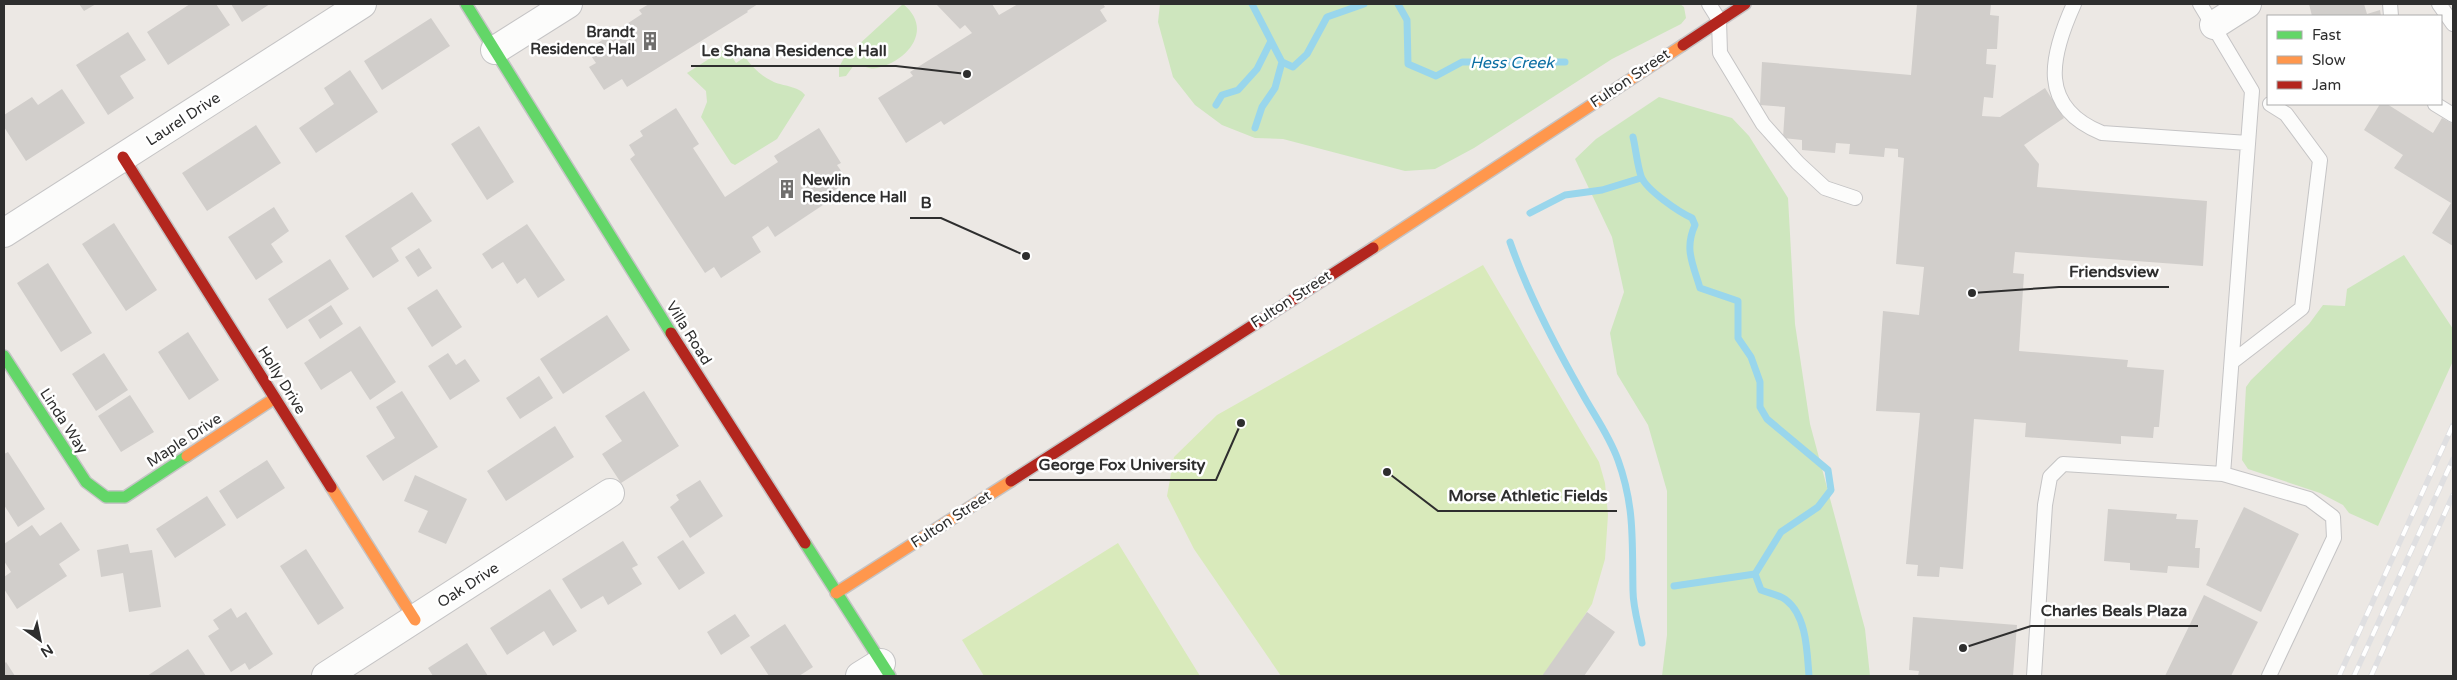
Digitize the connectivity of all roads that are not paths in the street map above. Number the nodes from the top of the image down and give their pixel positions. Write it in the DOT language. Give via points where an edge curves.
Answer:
graph roads {
  1 [pos="362,4"];
  2 [pos="466,4"];
  3 [pos="568,4"];
  4 [pos="1708,4"];
  5 [pos="1745,4"];
  6 [pos="2074,4"];
  7 [pos="2247,4"];
  8 [pos="2439,4"];
  9 [pos="2207,15"];
  10 [pos="1719,20"];
  11 [pos="2453,24"];
  12 [pos="495,50"];
  13 [pos="2252,91"];
  14 [pos="2267,102"];
  15 [pos="2272,105"];
  16 [pos="2437,105"];
  17 [pos="2453,115"];
  18 [pos="2248,143"];
  19 [pos="123,157"];
  20 [pos="1855,198"];
  21 [pos="4,233"];
  22 [pos="4,356"];
  23 [pos="2232,362"];
  24 [pos="275,398"];
  25 [pos="2223,474"];
  26 [pos="610,493"];
  27 [pos="106,497"];
  28 [pos="836,593"];
  29 [pos="415,620"];
  30 [pos="877,672"];
  31 [pos="326,676"];
  32 [pos="2034,676"];
  33 [pos="2269,676"];
  1 -- 19 [label="street, Laurel Drive"];
  2 -- 12 [label="street, Villa Road"];
  3 -- 12 [label="street"];
  4 -- 10 [label="lane"];
  5 -- 10 [label="street, Fulton Street"];
  6 -- 18 [label="lane" via="2059,47 2054,78 2065,109 2082,125 2102,133"];
  7 -- 9 [label="street"];
  8 -- 11 [label="lane"];
  9 -- 13 [label="lane"];
  10 -- 20 [label="lane" via="1720,53 1763,124 1825,188"];
  10 -- 28 [label="street, Fulton Street" via="1489,173"];
  12 -- 28 [label="street, Villa Road"];
  13 -- 14 [label="lane"];
  13 -- 18 [label="lane"];
  15 -- 23 [label="lane" via="2286,114 2320,160 2302,308"];
  16 -- 17 [label="lane"];
  18 -- 23 [label="lane"];
  19 -- 21 [label="street, Laurel Drive"];
  19 -- 24 [label="street, Holly Drive"];
  22 -- 27 [label="street, Linda Way" via="86,482"];
  23 -- 25 [label="lane"];
  24 -- 27 [label="street, Maple Drive" via="125,497"];
  24 -- 29 [label="street, Holly Drive"];
  25 -- 32 [label="lane" via="2063,464 2050,477 2045,505"];
  25 -- 33 [label="lane" via="2310,499 2333,517 2334,538"];
  26 -- 29 [label="street, Oak Drive"];
  28 -- 30 [label="street, Villa Road"];
  29 -- 31 [label="street, Oak Drive"];
}
